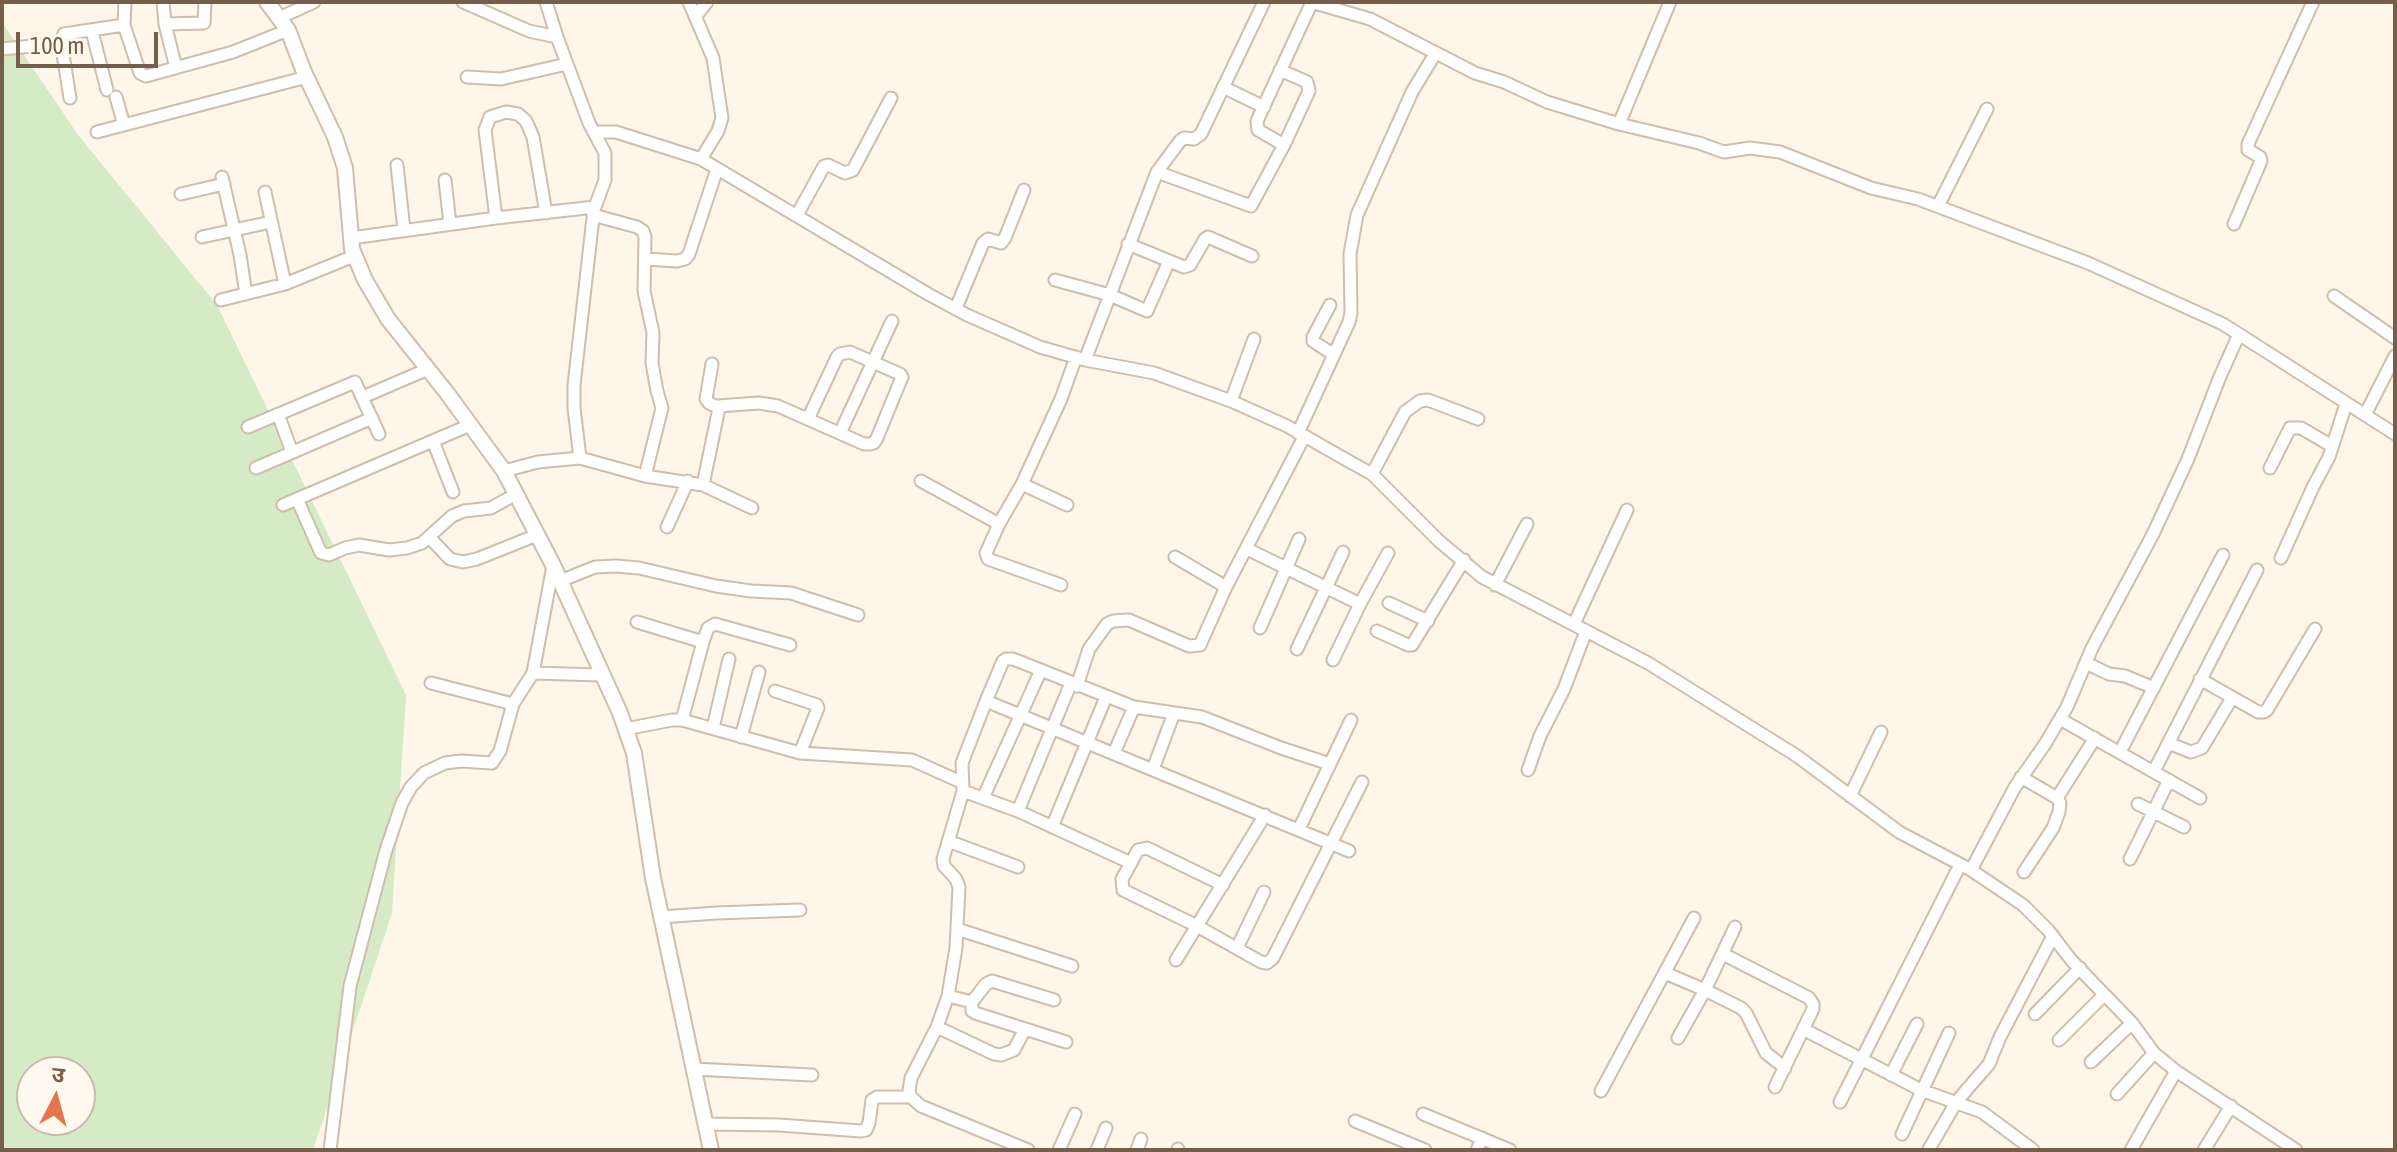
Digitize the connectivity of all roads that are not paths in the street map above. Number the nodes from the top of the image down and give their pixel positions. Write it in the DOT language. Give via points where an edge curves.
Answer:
graph roads {
  1 [pos="125,2"];
  2 [pos="163,2"];
  3 [pos="205,2"];
  4 [pos="267,2"];
  5 [pos="314,2"];
  6 [pos="463,2"];
  7 [pos="546,2"];
  8 [pos="689,2"];
  9 [pos="707,2"];
  10 [pos="1264,2"];
  11 [pos="1311,2"];
  12 [pos="1670,2"];
  13 [pos="2313,2"];
  14 [pos="695,17"];
  15 [pos="165,24"];
  16 [pos="284,24"];
  17 [pos="124,25"];
  18 [pos="92,31"];
  19 [pos="557,37"];
  20 [pos="62,43"];
  21 [pos="2,49"];
  22 [pos="1435,54"];
  23 [pos="567,64"];
  24 [pos="176,68"];
  25 [pos="1280,70"];
  26 [pos="307,77"];
  27 [pos="467,77"];
  28 [pos="1223,87"];
  29 [pos="70,98"];
  30 [pos="891,98"];
  31 [pos="1264,107"];
  32 [pos="1987,109"];
  33 [pos="1619,124"];
  34 [pos="124,125"];
  35 [pos="97,132"];
  36 [pos="595,132"];
  37 [pos="1284,145"];
  38 [pos="701,159"];
  39 [pos="397,165"];
  40 [pos="717,169"];
  41 [pos="1157,172"];
  42 [pos="445,180"];
  43 [pos="1024,190"];
  44 [pos="265,192"];
  45 [pos="181,194"];
  46 [pos="1938,206"];
  47 [pos="594,211"];
  48 [pos="546,213"];
  49 [pos="797,215"];
  50 [pos="496,218"];
  51 [pos="271,222"];
  52 [pos="450,224"];
  53 [pos="2234,224"];
  54 [pos="233,229"];
  55 [pos="404,230"];
  56 [pos="202,237"];
  57 [pos="351,238"];
  58 [pos="1128,244"];
  59 [pos="354,256"];
  60 [pos="1252,256"];
  61 [pos="645,259"];
  62 [pos="1169,261"];
  63 [pos="1055,280"];
  64 [pos="285,284"];
  65 [pos="246,294"];
  66 [pos="1110,295"];
  67 [pos="2334,296"];
  68 [pos="221,300"];
  69 [pos="1330,305"];
  70 [pos="956,308"];
  71 [pos="892,321"];
  72 [pos="2239,334"];
  73 [pos="2395,338"];
  74 [pos="1254,339"];
  75 [pos="1334,355"];
  76 [pos="2395,356"];
  77 [pos="1080,359"];
  78 [pos="873,362"];
  79 [pos="712,364"];
  80 [pos="428,369"];
  81 [pos="363,397"];
  82 [pos="1231,401"];
  83 [pos="2346,404"];
  84 [pos="718,406"];
  85 [pos="278,414"];
  86 [pos="2365,415"];
  87 [pos="372,418"];
  88 [pos="808,419"];
  89 [pos="1478,419"];
  90 [pos="470,425"];
  91 [pos="248,427"];
  92 [pos="840,433"];
  93 [pos="379,434"];
  94 [pos="2395,434"];
  95 [pos="1301,435"];
  96 [pos="433,441"];
  97 [pos="2332,446"];
  98 [pos="292,452"];
  99 [pos="580,458"];
  100 [pos="256,468"];
  101 [pos="2270,468"];
  102 [pos="504,471"];
  103 [pos="1372,474"];
  104 [pos="645,476"];
  105 [pos="688,481"];
  106 [pos="921,481"];
  107 [pos="1022,484"];
  108 [pos="703,485"];
  109 [pos="453,492"];
  110 [pos="516,494"];
  111 [pos="297,499"];
  112 [pos="283,505"];
  113 [pos="1067,505"];
  114 [pos="752,508"];
  115 [pos="1627,510"];
  116 [pos="999,524"];
  117 [pos="1527,524"];
  118 [pos="667,527"];
  119 [pos="537,535"];
  120 [pos="430,538"];
  121 [pos="1299,539"];
  122 [pos="1247,549"];
  123 [pos="1343,552"];
  124 [pos="1388,553"];
  125 [pos="2223,555"];
  126 [pos="1175,557"];
  127 [pos="2281,558"];
  128 [pos="1464,560"];
  129 [pos="553,565"];
  130 [pos="1288,568"];
  131 [pos="2257,570"];
  132 [pos="560,581"];
  133 [pos="1061,585"];
  134 [pos="1495,585"];
  135 [pos="1226,587"];
  136 [pos="1326,587"];
  137 [pos="1389,603"];
  138 [pos="1360,604"];
  139 [pos="858,615"];
  140 [pos="1428,621"];
  141 [pos="637,622"];
  142 [pos="1574,624"];
  143 [pos="1260,628"];
  144 [pos="2315,629"];
  145 [pos="1377,631"];
  146 [pos="1586,631"];
  147 [pos="703,642"];
  148 [pos="790,645"];
  149 [pos="1297,649"];
  150 [pos="729,659"];
  151 [pos="1333,660"];
  152 [pos="2086,663"];
  153 [pos="1041,670"];
  154 [pos="759,672"];
  155 [pos="533,673"];
  156 [pos="601,675"];
  157 [pos="2200,679"];
  158 [pos="431,683"];
  159 [pos="1074,684"];
  160 [pos="2154,688"];
  161 [pos="775,691"];
  162 [pos="1106,697"];
  163 [pos="2232,698"];
  164 [pos="986,701"];
  165 [pos="513,704"];
  166 [pos="1134,707"];
  167 [pos="1174,713"];
  168 [pos="1021,714"];
  169 [pos="2060,719"];
  170 [pos="682,720"];
  171 [pos="1351,720"];
  172 [pos="713,728"];
  173 [pos="1054,728"];
  174 [pos="625,729"];
  175 [pos="1881,732"];
  176 [pos="741,737"];
  177 [pos="2095,738"];
  178 [pos="1088,743"];
  179 [pos="2168,743"];
  180 [pos="2120,752"];
  181 [pos="800,753"];
  182 [pos="1114,753"];
  183 [pos="1330,764"];
  184 [pos="1153,769"];
  185 [pos="1528,770"];
  186 [pos="2154,771"];
  187 [pos="2021,777"];
  188 [pos="2169,780"];
  189 [pos="1362,782"];
  190 [pos="962,786"];
  191 [pos="1850,796"];
  192 [pos="983,798"];
  193 [pos="2057,798"];
  194 [pos="2200,798"];
  195 [pos="2138,804"];
  196 [pos="1018,811"];
  197 [pos="2154,811"];
  198 [pos="1265,815"];
  199 [pos="1052,827"];
  200 [pos="2184,827"];
  201 [pos="1299,829"];
  202 [pos="948,841"];
  203 [pos="1332,843"];
  204 [pos="1349,851"];
  205 [pos="2130,859"];
  206 [pos="1131,863"];
  207 [pos="1018,867"];
  208 [pos="1966,868"];
  209 [pos="2024,872"];
  210 [pos="1223,885"];
  211 [pos="1264,892"];
  212 [pos="800,910"];
  213 [pos="661,917"];
  214 [pos="1694,918"];
  215 [pos="1197,926"];
  216 [pos="1735,927"];
  217 [pos="957,929"];
  218 [pos="2053,936"];
  219 [pos="1237,948"];
  220 [pos="1723,954"];
  221 [pos="1176,960"];
  222 [pos="1072,966"];
  223 [pos="2080,968"];
  224 [pos="1665,973"];
  225 [pos="1705,990"];
  226 [pos="2104,995"];
  227 [pos="948,996"];
  228 [pos="1054,1000"];
  229 [pos="972,1002"];
  230 [pos="2035,1014"];
  231 [pos="2132,1023"];
  232 [pos="1917,1024"];
  233 [pos="937,1027"];
  234 [pos="1803,1029"];
  235 [pos="1024,1031"];
  236 [pos="1949,1033"];
  237 [pos="1678,1038"];
  238 [pos="2059,1040"];
  239 [pos="1066,1042"];
  240 [pos="2154,1053"];
  241 [pos="1860,1060"];
  242 [pos="2091,1062"];
  243 [pos="1785,1068"];
  244 [pos="694,1069"];
  245 [pos="2176,1071"];
  246 [pos="812,1075"];
  247 [pos="1891,1075"];
  248 [pos="1775,1087"];
  249 [pos="1921,1090"];
  250 [pos="1601,1091"];
  251 [pos="2117,1094"];
  252 [pos="911,1097"];
  253 [pos="1957,1101"];
  254 [pos="1840,1102"];
  255 [pos="2231,1106"];
  256 [pos="1075,1114"];
  257 [pos="1423,1114"];
  258 [pos="1355,1121"];
  259 [pos="705,1124"];
  260 [pos="1106,1128"];
  261 [pos="1902,1134"];
  262 [pos="1480,1144"];
  263 [pos="1929,1149"];
  264 [pos="330,1150"];
  265 [pos="711,1150"];
  266 [pos="1028,1150"];
  267 [pos="1059,1150"];
  268 [pos="1097,1150"];
  269 [pos="1425,1150"];
  270 [pos="1510,1150"];
  271 [pos="2033,1150"];
  272 [pos="2131,1150"];
  273 [pos="2204,1150"];
  274 [pos="2296,1150"];
  1 -- 17 [label="street"];
  2 -- 15 [label="street"];
  3 -- 15 [label="street" via="204,23"];
  4 -- 16 [label="street"];
  5 -- 16 [label="street"];
  6 -- 19 [label="street" via="529,31"];
  7 -- 19 [label="street"];
  8 -- 14 [label="street"];
  9 -- 14 [label="street"];
  10 -- 28 [label="street"];
  11 -- 22 [label="street" via="1370,19"];
  11 -- 25 [label="street"];
  12 -- 33 [label="street"];
  13 -- 53 [label="street" via="2248,144 2261,161"];
  14 -- 38 [label="street" via="713,58 722,118"];
  15 -- 24 [label="street"];
  16 -- 24 [label="street" via="233,52"];
  16 -- 26 [label="street"];
  17 -- 18 [label="street"];
  17 -- 24 [label="street" via="140,73"];
  18 -- 20 [label="street" via="64,34"];
  18 -- 34 [label="street"];
  19 -- 23 [label="street"];
  20 -- 21 [label="street"];
  20 -- 29 [label="street"];
  22 -- 33 [label="street" via="1547,102"];
  22 -- 75 [label="street" via="1412,92 1357,215 1350,254 1351,313"];
  23 -- 27 [label="street" via="501,79"];
  23 -- 36 [label="street"];
  25 -- 31 [label="street"];
  25 -- 37 [label="street" via="1310,85"];
  26 -- 34 [label="street"];
  26 -- 57 [label="street" via="345,168"];
  28 -- 31 [label="street"];
  28 -- 41 [label="street" via="1201,134 1180,141"];
  30 -- 49 [label="street" via="853,170 845,173 824,166"];
  31 -- 37 [label="street" via="1256,127"];
  32 -- 46 [label="street"];
  33 -- 46 [label="street" via="1724,152 1780,152 1871,188"];
  34 -- 35 [label="street"];
  36 -- 38 [label="street" via="616,132"];
  36 -- 47 [label="street" via="605,153 605,180"];
  37 -- 41 [label="street" via="1251,206"];
  38 -- 40 [label="street"];
  39 -- 55 [label="street"];
  40 -- 49 [label="street"];
  40 -- 61 [label="street" via="685,259"];
  41 -- 58 [label="street"];
  42 -- 52 [label="street"];
  43 -- 70 [label="street" via="1005,238 983,243"];
  44 -- 51 [label="street"];
  45 -- 54 [label="street" via="223,181"];
  46 -- 72 [label="street" via="2116,274"];
  47 -- 48 [label="street"];
  47 -- 61 [label="street" via="643,231"];
  47 -- 99 [label="street" via="574,385"];
  48 -- 50 [label="street"];
  48 -- 50 [label="street" via="533,137 526,121 506,112 490,117 485,130"];
  49 -- 70 [label="street"];
  50 -- 52 [label="street"];
  51 -- 54 [label="street"];
  51 -- 64 [label="street"];
  52 -- 55 [label="street"];
  54 -- 56 [label="street"];
  54 -- 65 [label="street"];
  55 -- 57 [label="street"];
  57 -- 59 [label="street"];
  58 -- 62 [label="street"];
  58 -- 66 [label="street"];
  59 -- 64 [label="street"];
  59 -- 80 [label="street" via="388,319"];
  60 -- 62 [label="street" via="1208,237 1188,267"];
  61 -- 104 [label="street" via="652,363 662,408"];
  62 -- 66 [label="street" via="1147,311"];
  63 -- 66 [label="street"];
  64 -- 65 [label="street"];
  65 -- 68 [label="street"];
  66 -- 77 [label="street"];
  67 -- 73 [label="street"];
  69 -- 75 [label="street" via="1313,341"];
  70 -- 77 [label="street" via="1040,347"];
  71 -- 78 [label="street"];
  72 -- 83 [label="street"];
  72 -- 152 [label="street" via="2188,459"];
  74 -- 82 [label="street"];
  75 -- 95 [label="street"];
  76 -- 86 [label="street"];
  77 -- 82 [label="street" via="1154,373"];
  77 -- 107 [label="street"];
  78 -- 88 [label="street" via="850,352 837,357"];
  78 -- 92 [label="street"];
  78 -- 92 [label="street" via="902,377 877,438 864,444"];
  79 -- 84 [label="street" via="707,401"];
  80 -- 81 [label="street"];
  80 -- 90 [label="street"];
  81 -- 85 [label="street" via="351,382"];
  81 -- 87 [label="street"];
  82 -- 95 [label="street"];
  83 -- 86 [label="street"];
  83 -- 97 [label="street"];
  84 -- 88 [label="street" via="768,404"];
  84 -- 108 [label="street"];
  85 -- 91 [label="street"];
  85 -- 98 [label="street"];
  86 -- 94 [label="street"];
  87 -- 93 [label="street"];
  87 -- 98 [label="street"];
  88 -- 92 [label="street"];
  89 -- 103 [label="street" via="1420,401 1405,412"];
  90 -- 96 [label="street"];
  90 -- 102 [label="street"];
  95 -- 103 [label="street"];
  95 -- 122 [label="street"];
  96 -- 109 [label="street"];
  96 -- 111 [label="street"];
  97 -- 101 [label="street" via="2301,428 2290,428"];
  97 -- 127 [label="street"];
  98 -- 100 [label="street"];
  99 -- 102 [label="street"];
  99 -- 104 [label="street"];
  102 -- 110 [label="street"];
  103 -- 128 [label="street"];
  104 -- 105 [label="street"];
  105 -- 108 [label="street"];
  105 -- 118 [label="street"];
  106 -- 116 [label="street"];
  107 -- 113 [label="street"];
  107 -- 116 [label="street"];
  108 -- 114 [label="street"];
  110 -- 119 [label="street"];
  110 -- 120 [label="street" via="491,508 452,516"];
  111 -- 112 [label="street"];
  111 -- 120 [label="street" via="324,555 359,545 407,548"];
  115 -- 142 [label="street"];
  116 -- 133 [label="street" via="986,550 988,559"];
  117 -- 134 [label="street"];
  119 -- 120 [label="street" via="463,562 450,559"];
  119 -- 129 [label="street"];
  121 -- 130 [label="street"];
  122 -- 130 [label="street"];
  122 -- 135 [label="street"];
  123 -- 136 [label="street"];
  124 -- 138 [label="street"];
  125 -- 160 [label="street"];
  126 -- 135 [label="street"];
  128 -- 134 [label="street"];
  128 -- 140 [label="street"];
  129 -- 132 [label="street"];
  129 -- 155 [label="street"];
  130 -- 136 [label="street"];
  130 -- 143 [label="street"];
  131 -- 157 [label="street"];
  132 -- 139 [label="street" via="595,567 639,568 716,586 791,593"];
  132 -- 156 [label="street"];
  134 -- 142 [label="street"];
  135 -- 159 [label="street" via="1200,645 1189,646 1120,618 1107,624 1089,649"];
  136 -- 138 [label="street"];
  136 -- 149 [label="street"];
  137 -- 140 [label="street"];
  138 -- 151 [label="street"];
  140 -- 145 [label="street" via="1412,645"];
  141 -- 147 [label="street"];
  142 -- 146 [label="street"];
  144 -- 163 [label="street" via="2267,710 2258,712"];
  146 -- 185 [label="street"];
  146 -- 191 [label="street" via="1648,663 1797,756"];
  147 -- 148 [label="street" via="715,624"];
  147 -- 170 [label="street"];
  150 -- 172 [label="street"];
  152 -- 160 [label="street"];
  152 -- 169 [label="street"];
  153 -- 159 [label="street"];
  153 -- 164 [label="street" via="1006,659"];
  153 -- 168 [label="street"];
  154 -- 176 [label="street"];
  155 -- 156 [label="street"];
  155 -- 165 [label="street"];
  156 -- 174 [label="street"];
  157 -- 163 [label="street"];
  157 -- 179 [label="street"];
  158 -- 165 [label="street"];
  159 -- 162 [label="street"];
  159 -- 173 [label="street"];
  160 -- 180 [label="street"];
  161 -- 181 [label="street" via="817,705"];
  162 -- 166 [label="street"];
  162 -- 178 [label="street"];
  163 -- 179 [label="street" via="2202,748 2191,752"];
  164 -- 168 [label="street"];
  164 -- 190 [label="street" via="962,763"];
  165 -- 264 [label="street" via="492,763 445,763 424,773 402,803 350,986"];
  166 -- 167 [label="street"];
  166 -- 182 [label="street"];
  167 -- 183 [label="street" via="1213,720"];
  167 -- 184 [label="street"];
  168 -- 173 [label="street"];
  168 -- 192 [label="street"];
  169 -- 177 [label="street"];
  169 -- 187 [label="street"];
  170 -- 172 [label="street"];
  170 -- 174 [label="street"];
  171 -- 183 [label="street"];
  172 -- 176 [label="street"];
  173 -- 178 [label="street"];
  173 -- 196 [label="street"];
  174 -- 213 [label="street" via="634,753"];
  175 -- 191 [label="street"];
  176 -- 181 [label="street"];
  177 -- 180 [label="street"];
  177 -- 193 [label="street"];
  178 -- 182 [label="street"];
  178 -- 199 [label="street"];
  179 -- 186 [label="street"];
  180 -- 186 [label="street"];
  181 -- 190 [label="street" via="912,760"];
  182 -- 184 [label="street"];
  183 -- 201 [label="street"];
  184 -- 198 [label="street"];
  186 -- 188 [label="street"];
  187 -- 193 [label="street"];
  187 -- 208 [label="street"];
  188 -- 194 [label="street"];
  188 -- 197 [label="street"];
  189 -- 203 [label="street"];
  190 -- 192 [label="street"];
  190 -- 202 [label="street"];
  191 -- 208 [label="street" via="1899,832"];
  192 -- 196 [label="street"];
  193 -- 209 [label="street" via="2056,822"];
  195 -- 197 [label="street"];
  196 -- 199 [label="street"];
  197 -- 200 [label="street"];
  197 -- 205 [label="street"];
  198 -- 201 [label="street"];
  198 -- 210 [label="street"];
  199 -- 206 [label="street"];
  201 -- 203 [label="street"];
  202 -- 207 [label="street"];
  202 -- 217 [label="street" via="943,859 958,883"];
  203 -- 204 [label="street"];
  203 -- 219 [label="street" via="1273,958 1261,962"];
  206 -- 210 [label="street" via="1138,850 1147,848"];
  206 -- 215 [label="street" via="1122,879 1123,890"];
  208 -- 218 [label="street" via="2023,905"];
  208 -- 241 [label="street"];
  210 -- 215 [label="street"];
  211 -- 219 [label="street"];
  212 -- 213 [label="street"];
  213 -- 244 [label="street"];
  214 -- 224 [label="street"];
  215 -- 219 [label="street"];
  215 -- 221 [label="street"];
  216 -- 220 [label="street"];
  217 -- 222 [label="street"];
  217 -- 227 [label="street"];
  218 -- 223 [label="street"];
  218 -- 253 [label="street" via="1989,1064"];
  220 -- 225 [label="street"];
  220 -- 234 [label="street" via="1809,998 1813,1009"];
  223 -- 226 [label="street"];
  223 -- 230 [label="street"];
  224 -- 225 [label="street"];
  224 -- 250 [label="street"];
  225 -- 237 [label="street"];
  225 -- 243 [label="street" via="1746,1013 1766,1053"];
  226 -- 231 [label="street"];
  226 -- 238 [label="street"];
  227 -- 229 [label="street"];
  227 -- 233 [label="street"];
  228 -- 229 [label="street" via="992,981"];
  229 -- 235 [label="street" via="975,1013"];
  231 -- 240 [label="street"];
  231 -- 242 [label="street"];
  232 -- 247 [label="street"];
  233 -- 235 [label="street" via="1001,1055 1014,1050"];
  233 -- 252 [label="street" via="911,1078"];
  234 -- 241 [label="street"];
  234 -- 243 [label="street"];
  235 -- 239 [label="street"];
  236 -- 249 [label="street"];
  240 -- 245 [label="street"];
  240 -- 251 [label="street"];
  241 -- 247 [label="street"];
  241 -- 254 [label="street"];
  243 -- 248 [label="street"];
  244 -- 246 [label="street"];
  244 -- 259 [label="street"];
  245 -- 255 [label="street"];
  245 -- 272 [label="street"];
  247 -- 249 [label="street"];
  249 -- 253 [label="street"];
  249 -- 261 [label="street"];
  252 -- 259 [label="street" via="872,1100 869,1123 861,1131"];
  252 -- 266 [label="street" via="921,1106"];
  253 -- 263 [label="street"];
  253 -- 271 [label="street" via="1982,1112"];
  255 -- 273 [label="street"];
  255 -- 274 [label="street"];
  256 -- 267 [label="street"];
  257 -- 262 [label="street"];
  258 -- 269 [label="street"];
  259 -- 265 [label="street"];
  260 -- 268 [label="street"];
  262 -- 270 [label="street"];
}
